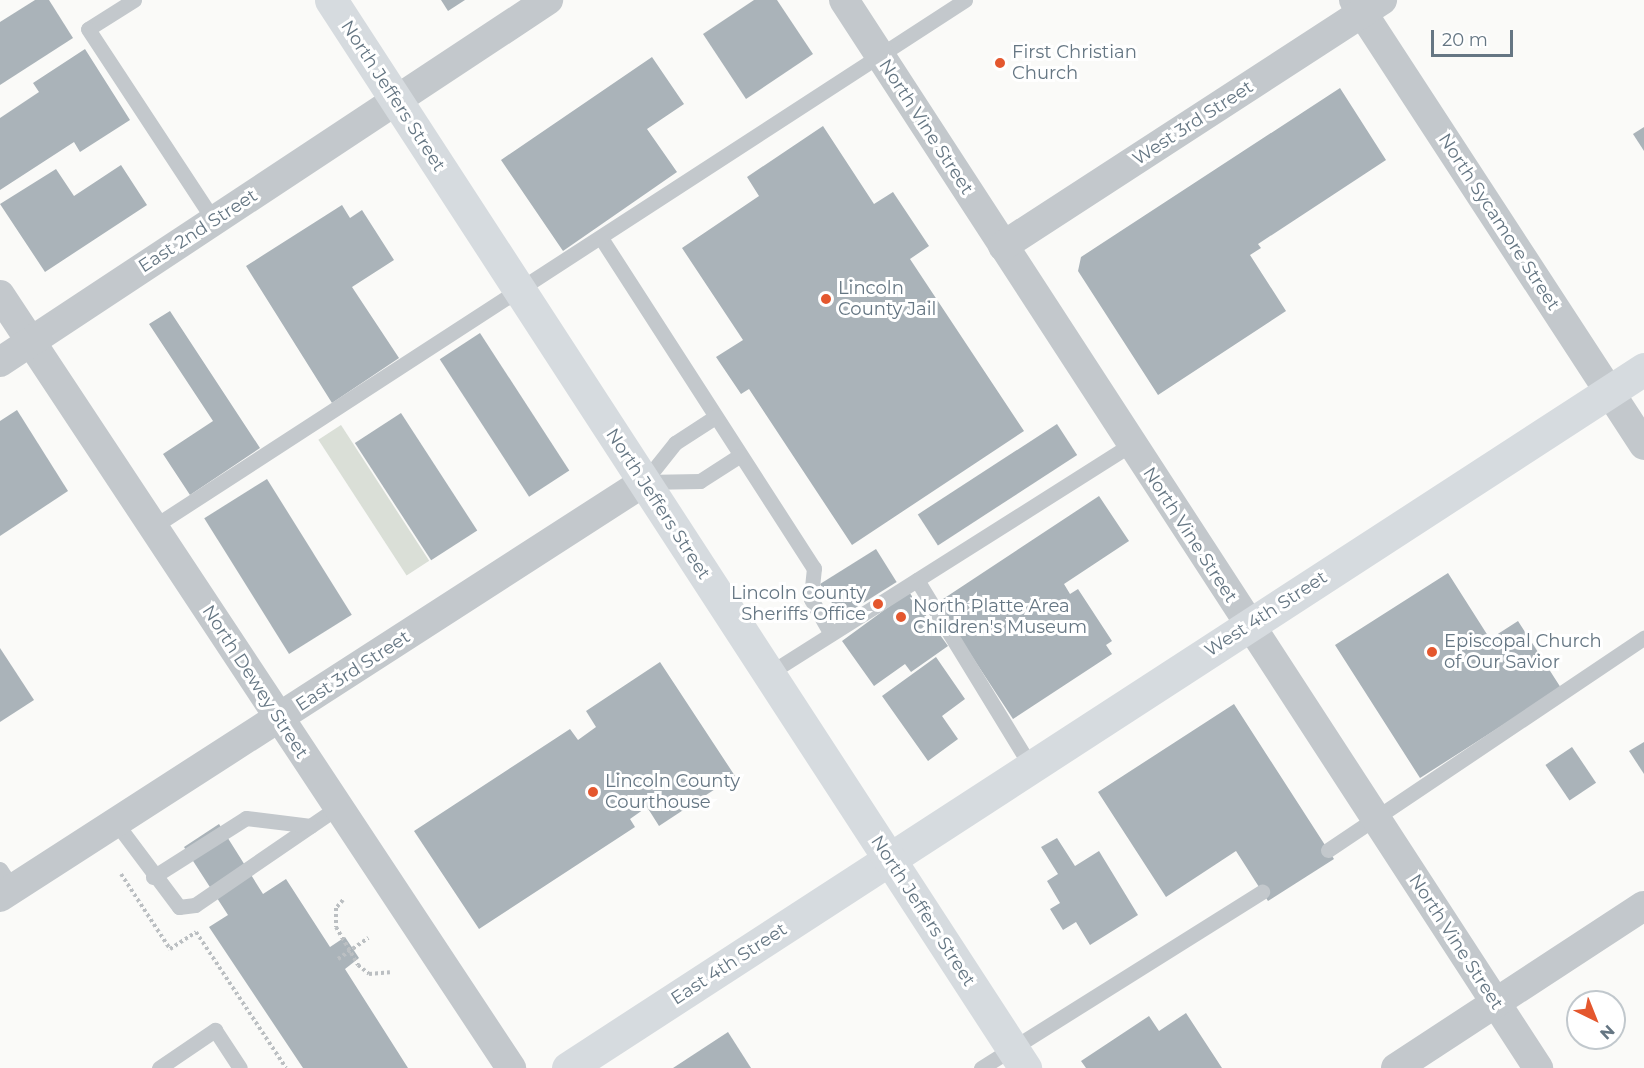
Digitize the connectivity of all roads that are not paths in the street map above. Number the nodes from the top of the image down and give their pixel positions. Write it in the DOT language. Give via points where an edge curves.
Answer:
graph roads {
  1 [pos="331,0"];
  2 [pos="548,0"];
  3 [pos="844,0"];
  4 [pos="965,0"];
  5 [pos="131,1"];
  6 [pos="1366,4"];
  7 [pos="879,54"];
  8 [pos="395,100"];
  9 [pos="213,221"];
  10 [pos="601,238"];
  11 [pos="1003,246"];
  12 [pos="520,291"];
  13 [pos="0,295"];
  14 [pos="31,342"];
  15 [pos="0,362"];
  16 [pos="1644,369"];
  17 [pos="1609,391"];
  18 [pos="715,417"];
  19 [pos="1132,444"];
  20 [pos="1644,445"];
  21 [pos="739,456"];
  22 [pos="644,482"];
  23 [pos="153,527"];
  24 [pos="917,580"];
  25 [pos="1249,625"];
  26 [pos="831,634"];
  27 [pos="1644,638"];
  28 [pos="768,674"];
  29 [pos="279,718"];
  30 [pos="1031,767"];
  31 [pos="338,807"];
  32 [pos="1376,819"];
  33 [pos="116,822"];
  34 [pos="311,826"];
  35 [pos="1328,850"];
  36 [pos="889,860"];
  37 [pos="153,877"];
  38 [pos="4,885"];
  39 [pos="1262,892"];
  40 [pos="1644,906"];
  41 [pos="1495,1003"];
  42 [pos="1018,1058"];
  43 [pos="159,1068"];
  44 [pos="240,1068"];
  45 [pos="511,1068"];
  46 [pos="568,1068"];
  47 [pos="981,1068"];
  48 [pos="1396,1068"];
  49 [pos="1538,1068"];
  1 -- 8 [label="main road, North Jeffers Street"];
  2 -- 8 [label="street, East 2nd Street"];
  3 -- 7 [label="street, North Vine Street"];
  4 -- 7 [label="lane"];
  5 -- 9 [label="lane" via="88,29"];
  6 -- 11 [label="street, West 3rd Street"];
  6 -- 17 [label="street, North Sycamore Street"];
  7 -- 10 [label="lane"];
  7 -- 11 [label="street, North Vine Street"];
  8 -- 9 [label="street, East 2nd Street"];
  8 -- 12 [label="main road, North Jeffers Street"];
  9 -- 14 [label="street, East 2nd Street"];
  10 -- 12 [label="lane"];
  10 -- 18 [label="lane"];
  11 -- 19 [label="street, North Vine Street"];
  12 -- 22 [label="main road, North Jeffers Street"];
  12 -- 23 [label="lane"];
  13 -- 14 [label="street, North Dewey Street"];
  14 -- 15 [label="street, East 2nd Street"];
  14 -- 23 [label="street, North Dewey Street"];
  16 -- 17 [label="main road, West 4th Street"];
  17 -- 20 [label="street, North Sycamore Street"];
  17 -- 25 [label="main road, West 4th Street"];
  18 -- 21 [label="lane"];
  18 -- 22 [label="lane" via="675,443"];
  19 -- 24 [label="lane"];
  19 -- 25 [label="street, North Vine Street"];
  21 -- 22 [label="lane" via="700,481"];
  21 -- 26 [label="lane" via="814,568 812,599"];
  22 -- 28 [label="main road, North Jeffers Street"];
  22 -- 29 [label="street, East 3rd Street"];
  23 -- 29 [label="street, North Dewey Street"];
  24 -- 26 [label="lane"];
  24 -- 30 [label="lane"];
  25 -- 30 [label="main road, West 4th Street"];
  25 -- 32 [label="street, North Vine Street"];
  26 -- 28 [label="lane"];
  27 -- 32 [label="lane"];
  28 -- 36 [label="main road, North Jeffers Street"];
  29 -- 31 [label="street, North Dewey Street"];
  29 -- 33 [label="street, East 3rd Street"];
  30 -- 36 [label="main road, West 4th Street"];
  31 -- 34 [label="lane"];
  31 -- 45 [label="street, North Dewey Street"];
  32 -- 35 [label="lane"];
  32 -- 41 [label="street, North Vine Street"];
  33 -- 37 [label="lane"];
  33 -- 38 [label="street, East 3rd Street"];
  34 -- 37 [label="lane" via="246,818"];
  34 -- 37 [label="lane" via="195,905 179,907"];
  36 -- 42 [label="main road, North Jeffers Street"];
  36 -- 46 [label="main road, East 4th Street"];
  39 -- 42 [label="lane"];
  40 -- 41 [label="street"];
  41 -- 48 [label="street"];
  41 -- 49 [label="street, North Vine Street"];
  42 -- 47 [label="lane"];
  43 -- 44 [label="lane" via="215,1030"];
}
